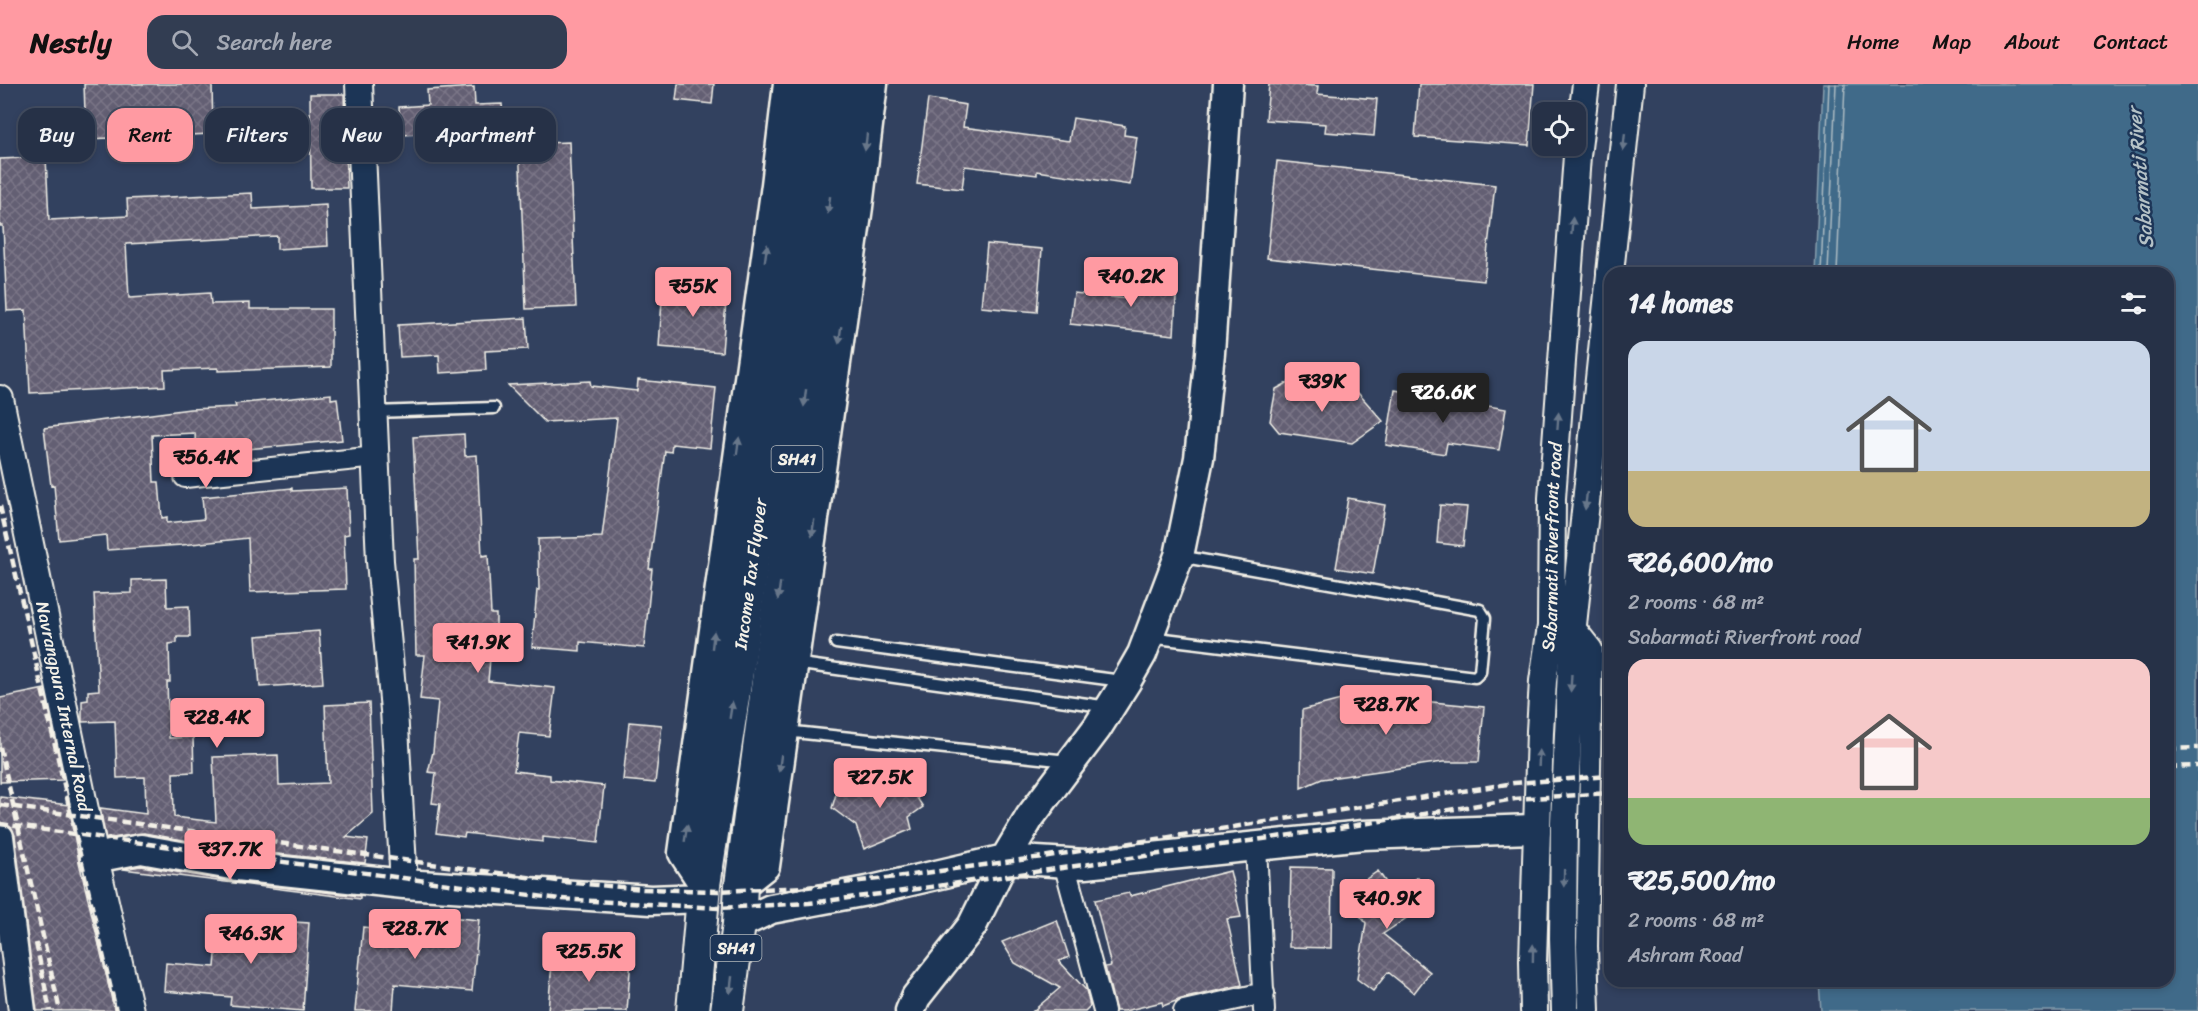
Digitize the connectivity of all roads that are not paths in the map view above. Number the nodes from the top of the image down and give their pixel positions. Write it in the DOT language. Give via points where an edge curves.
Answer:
graph roads {
  1 [pos="358,84"];
  2 [pos="788,84"];
  3 [pos="813,84"];
  4 [pos="844,84"];
  5 [pos="873,84"];
  6 [pos="1228,84"];
  7 [pos="1586,84"];
  8 [pos="1630,84"];
  9 [pos="1611,267"];
  10 [pos="1604,331"];
  11 [pos="0,399"];
  12 [pos="494,408"];
  13 [pos="374,412"];
  14 [pos="376,457"];
  15 [pos="185,477"];
  16 [pos="1179,556"];
  17 [pos="1573,625"];
  18 [pos="1148,637"];
  19 [pos="836,644"];
  20 [pos="794,663"];
  21 [pos="1126,682"];
  22 [pos="1110,707"];
  23 [pos="784,730"];
  24 [pos="1071,762"];
  25 [pos="1536,829"];
  26 [pos="0,837"];
  27 [pos="1256,846"];
  28 [pos="95,858"];
  29 [pos="1005,859"];
  30 [pos="1064,863"];
  31 [pos="404,884"];
  32 [pos="741,885"];
  33 [pos="703,892"];
  34 [pos="739,924"];
  35 [pos="1264,1002"];
  36 [pos="22,1011"];
  37 [pos="130,1011"];
  38 [pos="693,1011"];
  39 [pos="727,1011"];
  40 [pos="910,1011"];
  41 [pos="1104,1011"];
  42 [pos="1184,1011"];
  43 [pos="1534,1011"];
  44 [pos="1565,1011"];
  45 [pos="1589,1011"];
  1 -- 13 [label="street"];
  33 -- 2 [label="main road, one-way" via="683,853"];
  33 -- 3 [label="main road, Income Tax Flyover, one-way" via="740,652"];
  4 -- 32 [label="main road, Income Tax Flyover / SH41, one-way"];
  5 -- 20 [label="main road, one-way"];
  6 -- 16 [label="main road" via="1210,353 1199,458"];
  25 -- 7 [label="street, Sabarmati Riverfront road, one-way" via="1543,681 1551,626 1552,498 1577,156"];
  8 -- 9 [label="street, Sabarmati Riverfront road, one-way"];
  10 -- 17 [label="street, Sabarmati Riverfront road, one-way"];
  11 -- 28 [label="street, Navrangpura Internal Road"];
  12 -- 13 [label="lane"];
  13 -- 14 [label="street"];
  14 -- 15 [label="street"];
  14 -- 31 [label="street"];
  16 -- 18 [label="main road"];
  16 -- 18 [label="lane" via="1480,610 1485,618 1480,672 1475,677"];
  17 -- 44 [label="street, Sabarmati Riverfront road, one-way" via="1564,822"];
  17 -- 45 [label="street" via="1592,649"];
  18 -- 21 [label="main road"];
  19 -- 21 [label="lane"];
  20 -- 22 [label="lane"];
  20 -- 23 [label="main road"];
  21 -- 22 [label="main road"];
  22 -- 24 [label="main road"];
  23 -- 24 [label="lane"];
  23 -- 32 [label="main road, one-way" via="765,866"];
  24 -- 29 [label="main road"];
  25 -- 27 [label="main road" via="1363,835"];
  43 -- 25 [label="street, Sabarmati Riverfront road, one-way"];
  26 -- 36 [label="street"];
  27 -- 30 [label="main road"];
  27 -- 35 [label="street"];
  28 -- 31 [label="main road" via="141,849 237,866"];
  28 -- 37 [label="street, Navrangpura Internal Road"];
  29 -- 30 [label="main road"];
  29 -- 34 [label="main road" via="771,909"];
  29 -- 40 [label="main road" via="972,926 916,997"];
  30 -- 41 [label="street"];
  31 -- 33 [label="main road" via="651,900"];
  32 -- 34 [label="main road, SH41"];
  33 -- 38 [label="main road, Income Tax Flyover"];
  34 -- 39 [label="main road, SH41, one-way"];
  35 -- 42 [label="street"];
}
